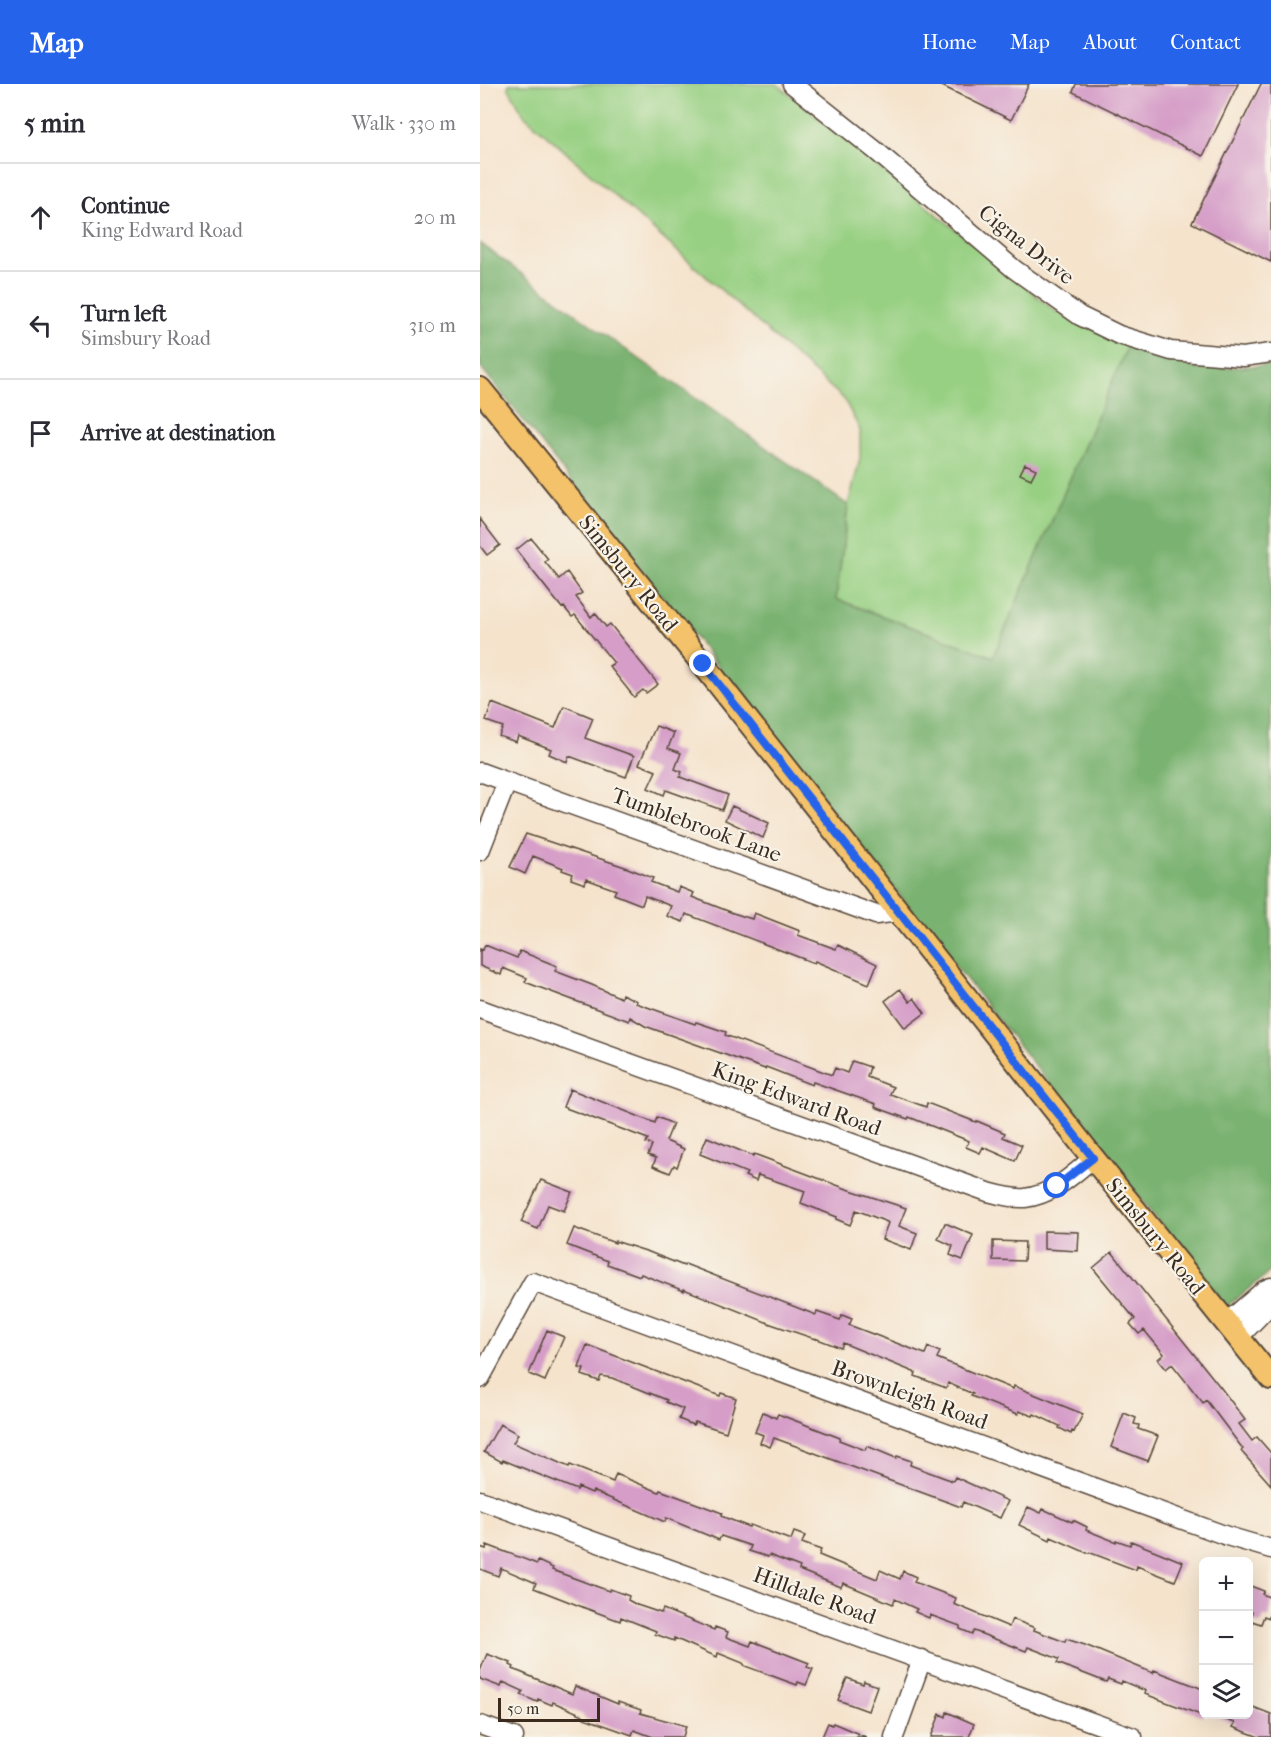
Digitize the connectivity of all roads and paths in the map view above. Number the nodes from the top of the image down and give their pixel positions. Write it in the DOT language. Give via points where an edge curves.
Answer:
graph roads {
  1 [pos="792,84"];
  2 [pos="1271,353"];
  3 [pos="480,389"];
  4 [pos="480,772"];
  5 [pos="507,782"];
  6 [pos="480,851"];
  7 [pos="898,912"];
  8 [pos="480,1009"];
  9 [pos="1093,1158"];
  10 [pos="1271,1287"];
  11 [pos="1271,1304"];
  12 [pos="1232,1330"];
  13 [pos="1271,1378"];
  14 [pos="480,1379"];
  15 [pos="480,1500"];
  16 [pos="1271,1549"];
  17 [pos="921,1659"];
  18 [pos="480,1725"];
  19 [pos="514,1737"];
  20 [pos="894,1737"];
  21 [pos="1133,1737"];
  1 -- 2 [label="street, Cigna Drive" via="1014,269 1080,316 1119,335 1172,351 1243,357"];
  3 -- 7 [label="main road, Simsbury Road"];
  4 -- 5 [label="street, Tumblebrook Lane"];
  5 -- 6 [label="street"];
  5 -- 7 [label="street, Tumblebrook Lane" via="876,915"];
  7 -- 9 [label="main road, Simsbury Road"];
  8 -- 9 [label="street, King Edward Road" via="987,1192 1024,1198 1042,1193"];
  9 -- 12 [label="main road, Simsbury Road"];
  10 -- 12 [label="street" via="1264,1290"];
  11 -- 12 [label="street"];
  12 -- 13 [label="main road, Simsbury Road"];
  14 -- 16 [label="street, Brownleigh Road" via="533,1282"];
  15 -- 17 [label="street, Hilldale Road"];
  17 -- 20 [label="street"];
  17 -- 21 [label="street, Hilldale Road"];
  18 -- 19 [label="street"];
}
